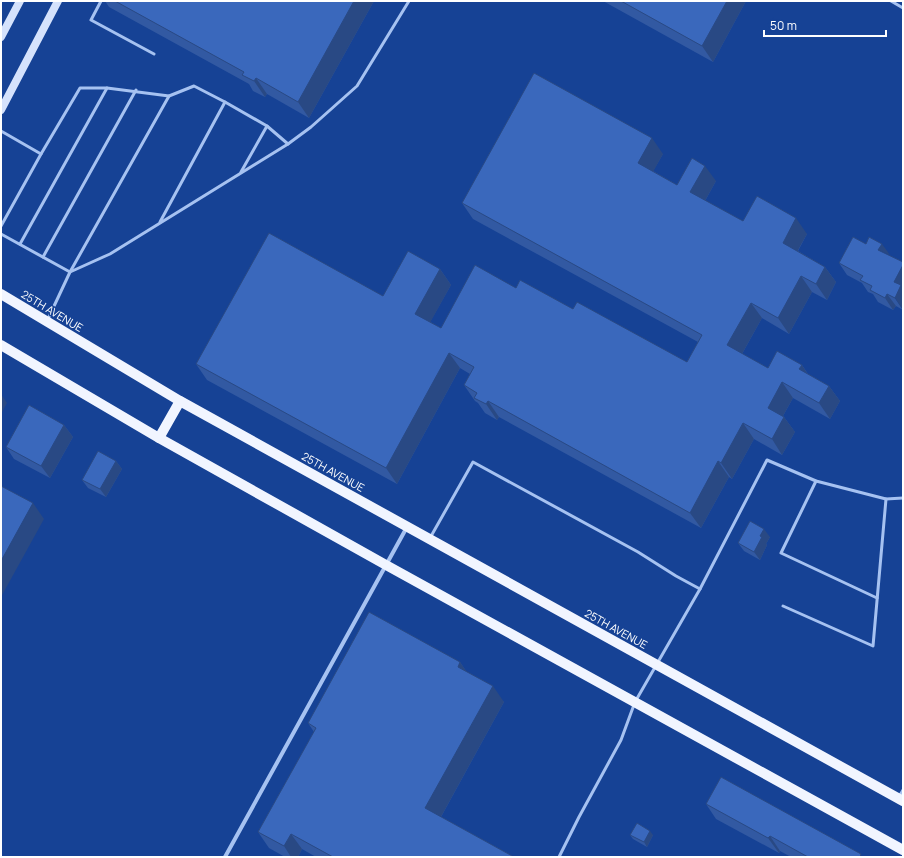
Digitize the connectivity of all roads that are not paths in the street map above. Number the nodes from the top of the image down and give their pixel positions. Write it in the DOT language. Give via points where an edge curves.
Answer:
graph roads {
  1 [pos="20,1"];
  2 [pos="58,1"];
  3 [pos="101,1"];
  4 [pos="409,1"];
  5 [pos="891,1"];
  6 [pos="903,8"];
  7 [pos="1,37"];
  8 [pos="154,54"];
  9 [pos="108,88"];
  10 [pos="136,90"];
  11 [pos="169,96"];
  12 [pos="225,102"];
  13 [pos="1,110"];
  14 [pos="267,126"];
  15 [pos="1,131"];
  16 [pos="288,144"];
  17 [pos="41,154"];
  18 [pos="240,173"];
  19 [pos="159,224"];
  20 [pos="1,226"];
  21 [pos="1,234"];
  22 [pos="20,244"];
  23 [pos="43,257"];
  24 [pos="70,272"];
  25 [pos="1,294"];
  26 [pos="46,322"];
  27 [pos="1,345"];
  28 [pos="180,401"];
  29 [pos="159,438"];
  30 [pos="816,481"];
  31 [pos="903,498"];
  32 [pos="886,499"];
  33 [pos="407,527"];
  34 [pos="429,539"];
  35 [pos="386,565"];
  36 [pos="700,589"];
  37 [pos="877,598"];
  38 [pos="783,606"];
  39 [pos="657,665"];
  40 [pos="635,702"];
  41 [pos="901,796"];
  42 [pos="903,850"];
  43 [pos="225,857"];
  44 [pos="559,857"];
  1 -- 7 [label="street"];
  2 -- 13 [label="street"];
  3 -- 8 [label="lane" via="91,20"];
  4 -- 16 [label="lane" via="357,86"];
  5 -- 6 [label="lane"];
  9 -- 10 [label="lane"];
  9 -- 17 [label="lane" via="80,88"];
  9 -- 22 [label="lane"];
  10 -- 11 [label="lane"];
  10 -- 23 [label="lane"];
  11 -- 12 [label="lane" via="194,86"];
  11 -- 24 [label="lane"];
  12 -- 14 [label="lane"];
  12 -- 19 [label="lane"];
  14 -- 16 [label="lane"];
  14 -- 18 [label="lane"];
  15 -- 17 [label="lane"];
  16 -- 18 [label="lane"];
  17 -- 20 [label="lane"];
  18 -- 19 [label="lane"];
  19 -- 24 [label="lane" via="110,254"];
  21 -- 22 [label="lane"];
  22 -- 23 [label="lane"];
  23 -- 24 [label="lane"];
  24 -- 26 [label="lane"];
  25 -- 26 [label="main road, 25TH AVENUE"];
  26 -- 28 [label="main road, 25TH AVENUE"];
  27 -- 29 [label="main road"];
  28 -- 29 [label="main road"];
  28 -- 33 [label="main road, 25TH AVENUE"];
  29 -- 35 [label="main road"];
  30 -- 32 [label="lane"];
  30 -- 36 [label="lane" via="767,460"];
  30 -- 37 [label="lane" via="781,554"];
  31 -- 32 [label="lane"];
  32 -- 37 [label="lane"];
  33 -- 34 [label="main road, 25TH AVENUE"];
  33 -- 35 [label="street"];
  34 -- 36 [label="lane" via="473,462 638,552"];
  34 -- 39 [label="main road, 25TH AVENUE"];
  35 -- 40 [label="main road"];
  35 -- 43 [label="street"];
  36 -- 39 [label="lane"];
  37 -- 38 [label="lane" via="873,646"];
  39 -- 40 [label="lane"];
  39 -- 41 [label="main road, 25TH AVENUE"];
  40 -- 42 [label="main road"];
  40 -- 44 [label="lane" via="621,740"];
}
